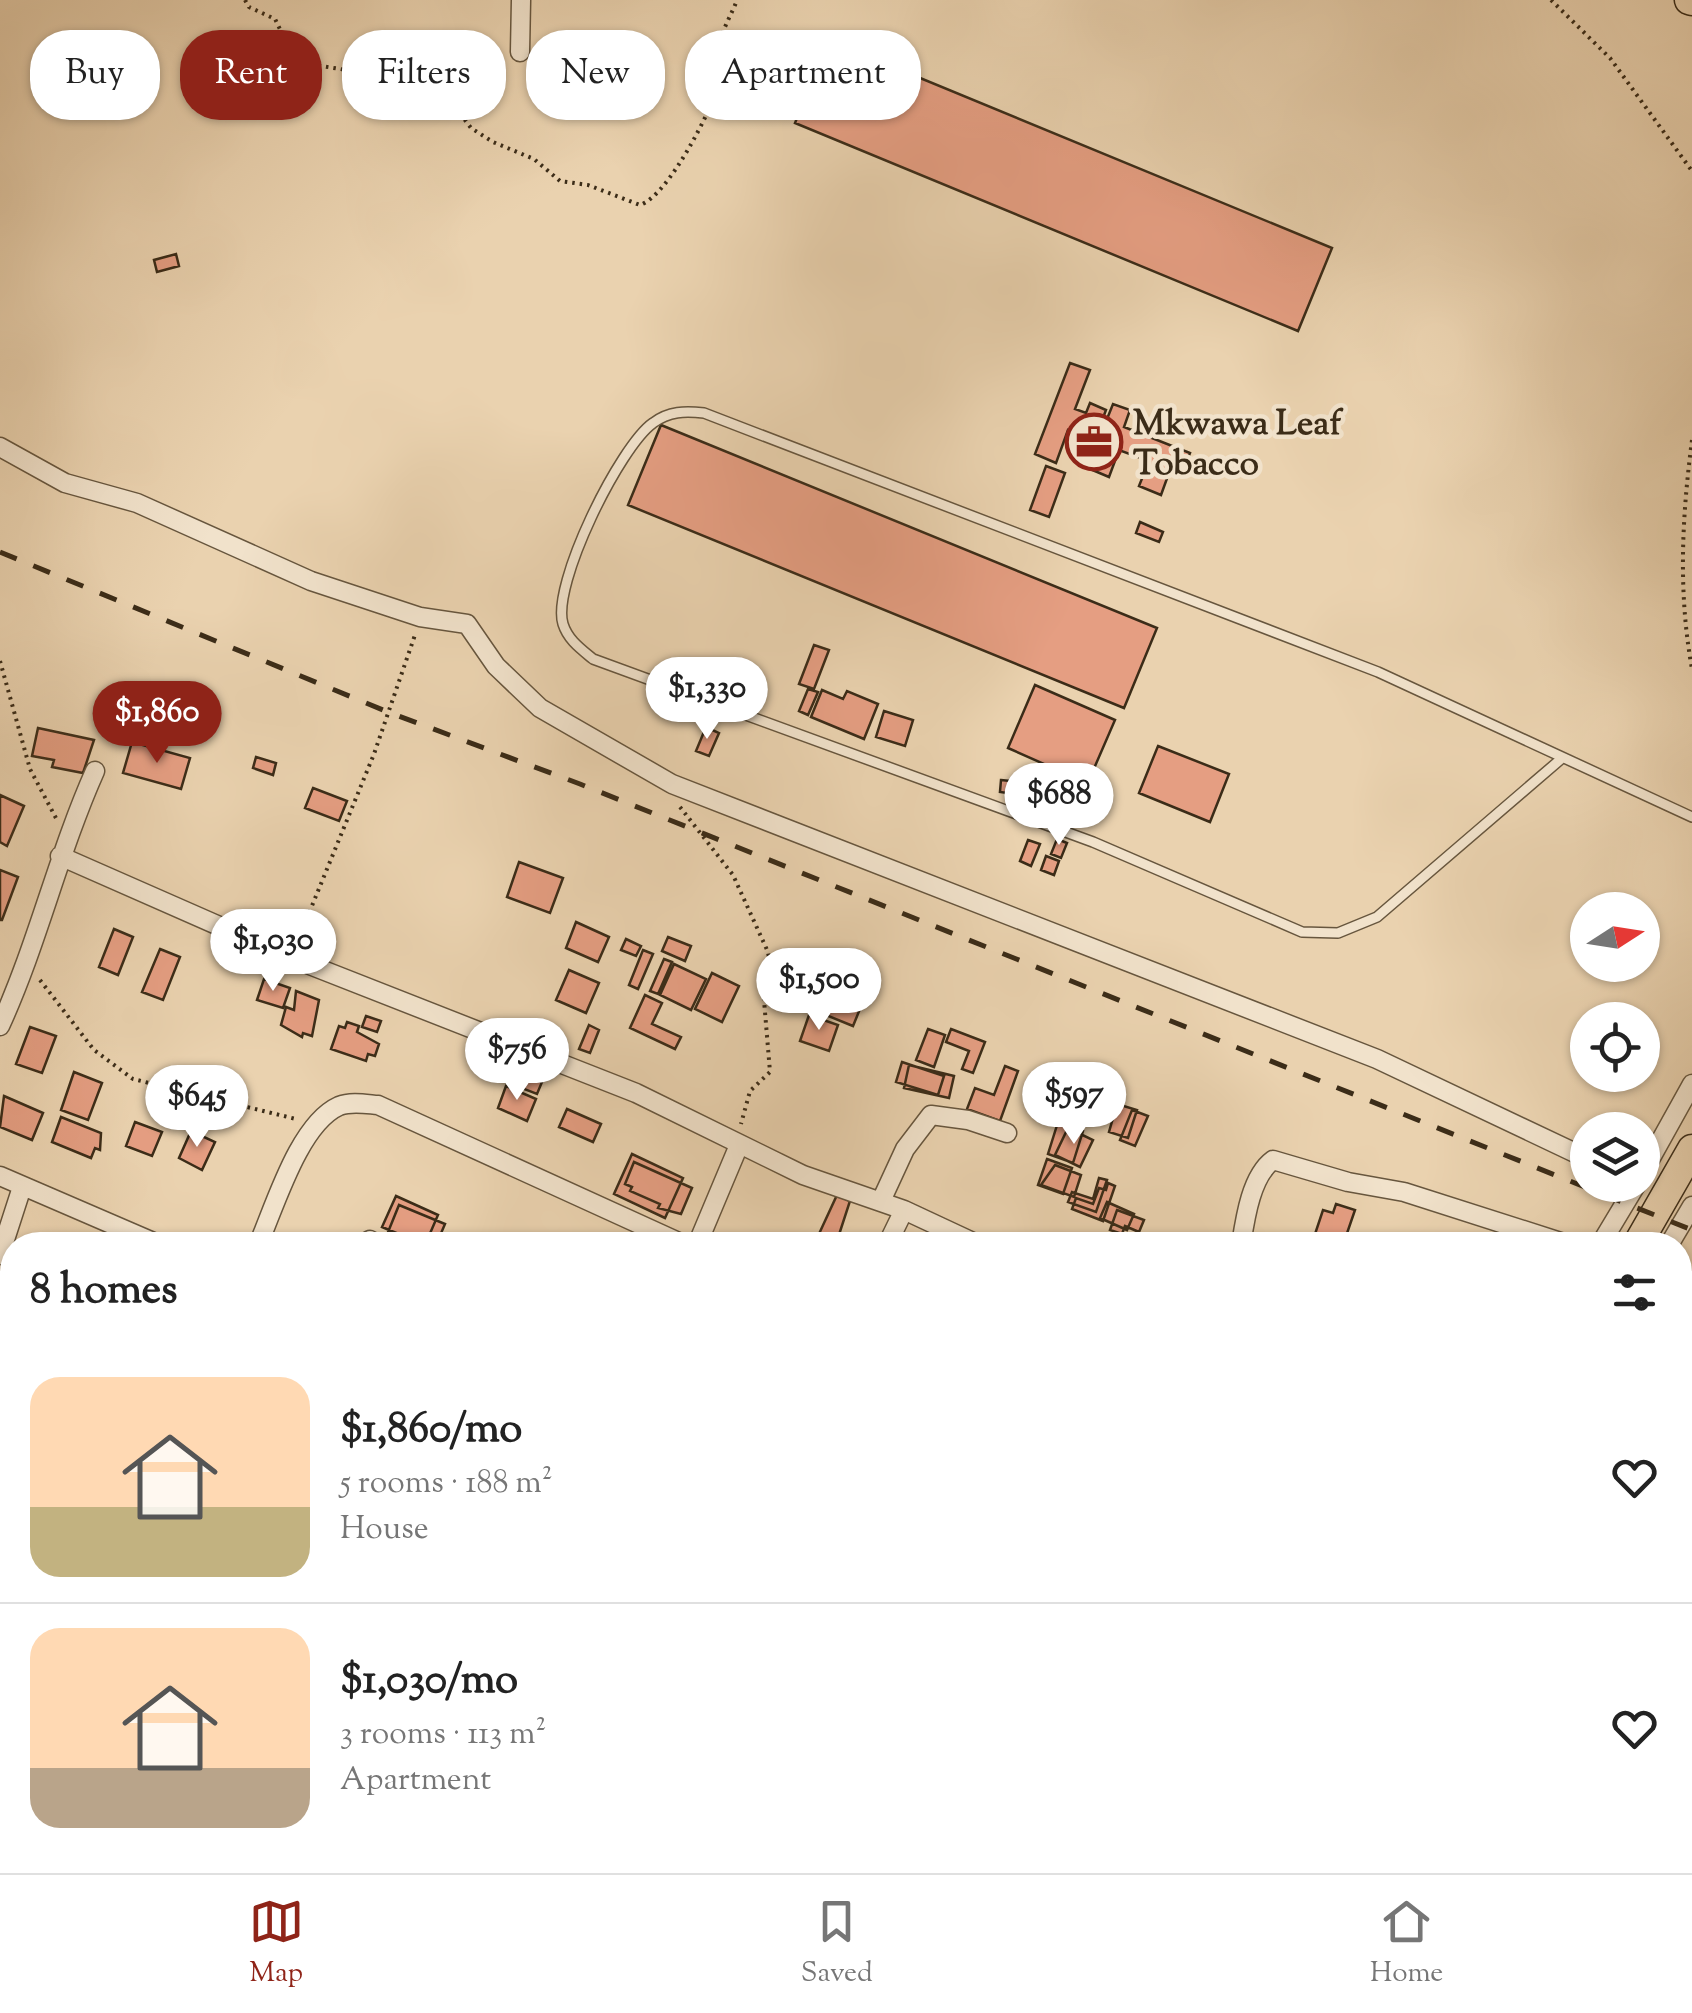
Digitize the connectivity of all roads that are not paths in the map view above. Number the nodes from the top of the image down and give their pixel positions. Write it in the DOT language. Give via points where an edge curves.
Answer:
graph roads {
  1 [pos="521,0"];
  2 [pos="520,52"];
  3 [pos="0,447"];
  4 [pos="1561,759"];
  5 [pos="95,771"];
  6 [pos="1692,817"];
  7 [pos="60,856"];
  8 [pos="0,1026"];
  9 [pos="1692,1084"];
  10 [pos="1007,1134"];
  11 [pos="1660,1142"];
  12 [pos="739,1145"];
  13 [pos="1570,1150"];
  14 [pos="1692,1150"];
  15 [pos="0,1176"];
  16 [pos="22,1186"];
  17 [pos="881,1202"];
  18 [pos="1626,1202"];
  19 [pos="1692,1206"];
  20 [pos="904,1210"];
  21 [pos="7,1232"];
  22 [pos="134,1232"];
  23 [pos="264,1232"];
  24 [pos="657,1232"];
  25 [pos="702,1232"];
  26 [pos="893,1232"];
  27 [pos="951,1232"];
  28 [pos="1244,1232"];
  29 [pos="1529,1232"];
  30 [pos="1608,1232"];
  31 [pos="1645,1232"];
  32 [pos="1677,1232"];
  1 -- 2 [label="street"];
  3 -- 13 [label="street" via="66,483 137,503 311,582 420,618 467,624 496,666 540,708 672,784 1378,1058"];
  4 -- 4 [label="lane" via="1394,679 1188,595 704,413 667,414 624,454 561,609 573,642 593,659 1026,816 1302,932 1338,932 1377,917"];
  4 -- 6 [label="lane"];
  5 -- 7 [label="street"];
  7 -- 8 [label="street"];
  7 -- 12 [label="street" via="292,958 592,1074"];
  9 -- 11 [label="street"];
  10 -- 17 [label="street" via="931,1115"];
  12 -- 17 [label="street"];
  12 -- 25 [label="street"];
  14 -- 31 [label="main road"];
  15 -- 16 [label="street"];
  16 -- 21 [label="street"];
  16 -- 22 [label="street"];
  17 -- 20 [label="street"];
  18 -- 30 [label="street"];
  19 -- 32 [label="street"];
  20 -- 26 [label="street"];
  20 -- 27 [label="street"];
  23 -- 24 [label="street" via="314,1126 339,1106 378,1104"];
  28 -- 29 [label="street" via="1264,1168 1273,1160"];
}
